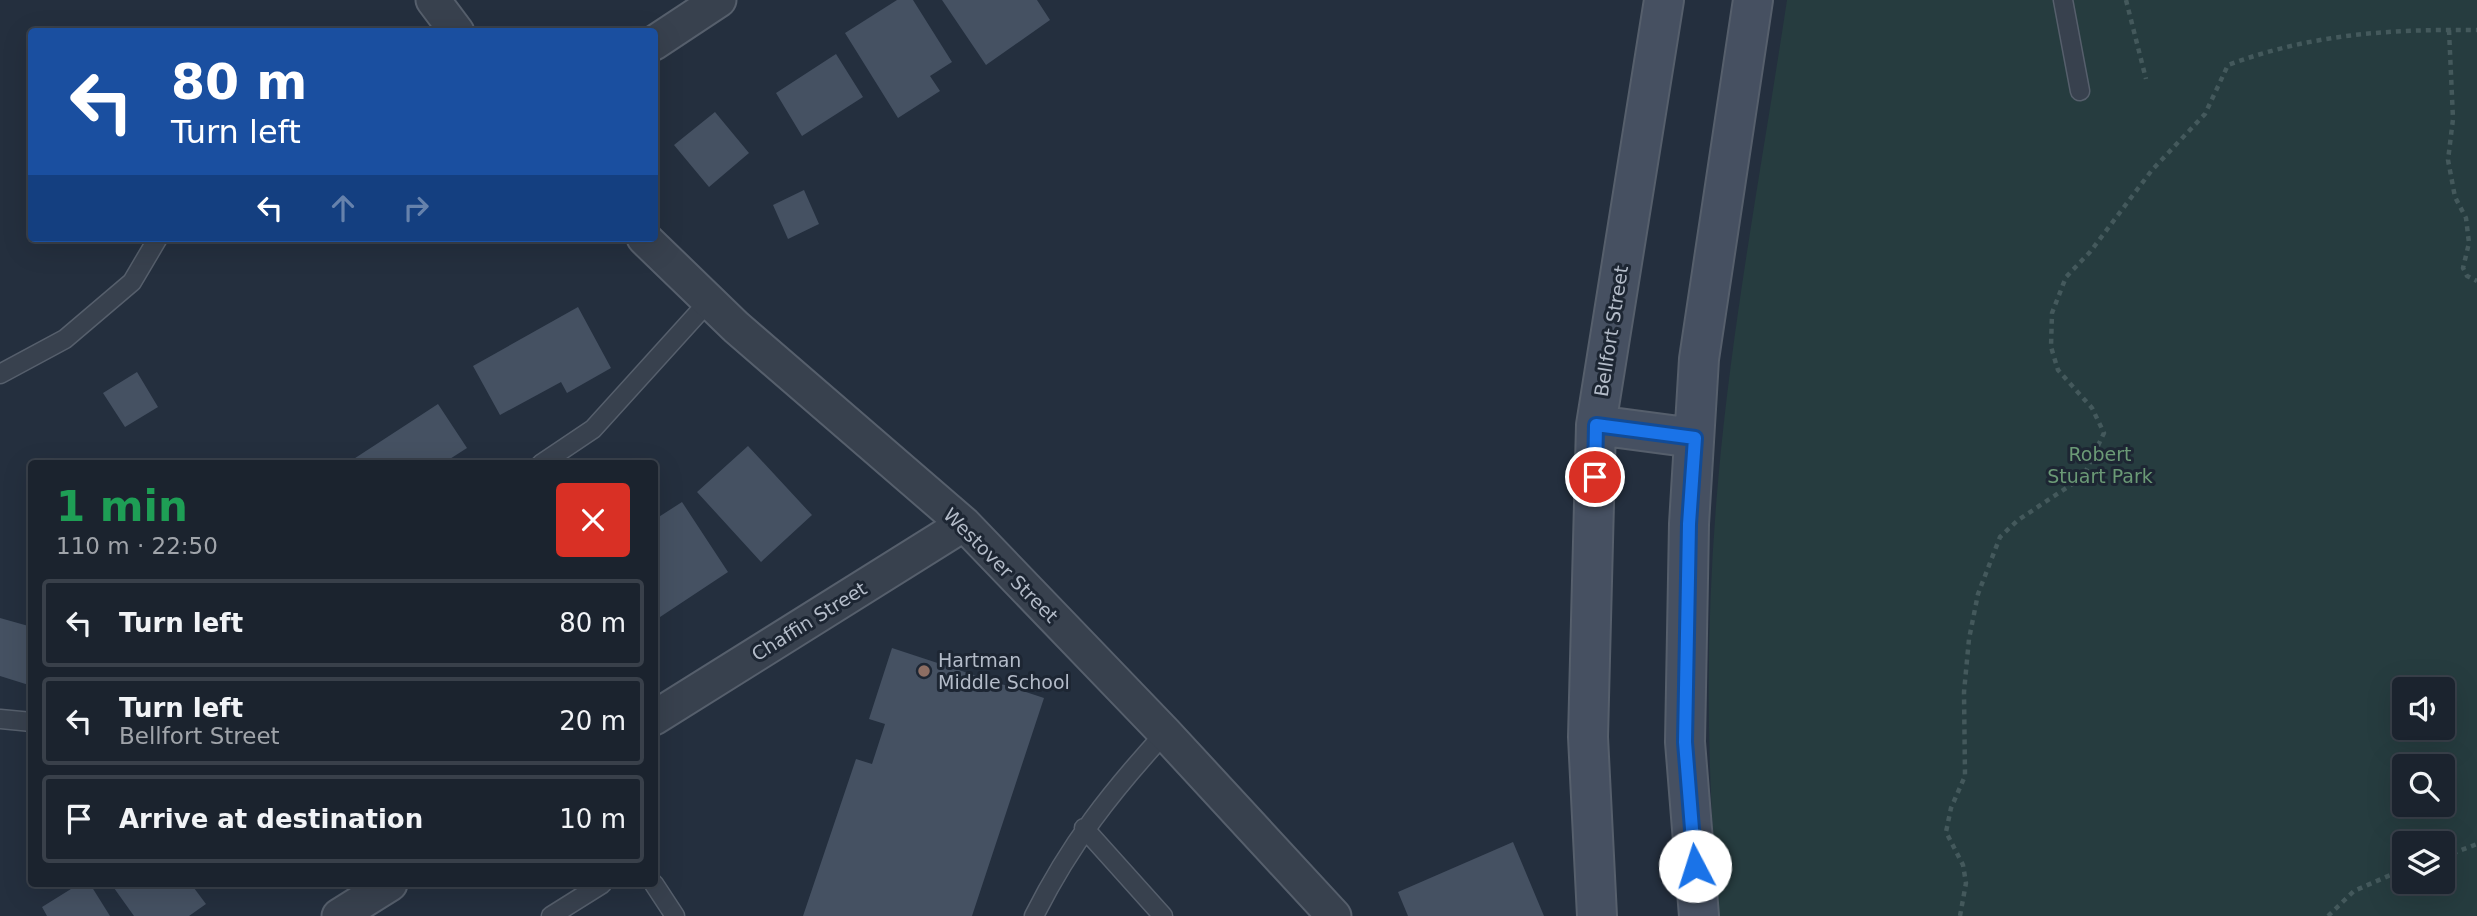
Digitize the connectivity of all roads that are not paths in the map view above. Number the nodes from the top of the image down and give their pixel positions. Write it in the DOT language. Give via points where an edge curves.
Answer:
graph roads {
  1 [pos="433,0"];
  2 [pos="719,0"];
  3 [pos="1664,0"];
  4 [pos="1753,0"];
  5 [pos="2063,0"];
  6 [pos="454,28"];
  7 [pos="658,40"];
  8 [pos="2080,91"];
  9 [pos="157,242"];
  10 [pos="648,242"];
  11 [pos="709,301"];
  12 [pos="0,374"];
  13 [pos="1596,425"];
  14 [pos="1695,438"];
  15 [pos="547,460"];
  16 [pos="964,524"];
  17 [pos="658,715"];
  18 [pos="0,719"];
  19 [pos="28,722"];
  20 [pos="1165,733"];
  21 [pos="1084,828"];
  22 [pos="597,887"];
  23 [pos="656,887"];
  24 [pos="551,916"];
  25 [pos="675,916"];
  26 [pos="1034,916"];
  27 [pos="1163,916"];
  28 [pos="1334,916"];
  29 [pos="1597,916"];
  30 [pos="1699,916"];
  1 -- 6 [label="street"];
  2 -- 7 [label="street"];
  3 -- 13 [label="main road, Bellfort Street"];
  4 -- 14 [label="main road" via="1699,359"];
  5 -- 8 [label="lane"];
  9 -- 12 [label="lane" via="132,282 65,339"];
  10 -- 11 [label="street, Westover Street"];
  11 -- 15 [label="lane" via="593,429"];
  11 -- 16 [label="street, Westover Street"];
  13 -- 14 [label="main road"];
  13 -- 29 [label="main road, Bellfort Street" via="1588,737"];
  14 -- 30 [label="main road" via="1685,742"];
  16 -- 17 [label="street, Chaffin Street"];
  16 -- 20 [label="street, Westover Street"];
  18 -- 19 [label="lane"];
  20 -- 21 [label="lane"];
  20 -- 28 [label="street, Westover Street"];
  21 -- 26 [label="lane"];
  21 -- 27 [label="lane"];
  22 -- 24 [label="lane"];
  23 -- 25 [label="lane"];
}
